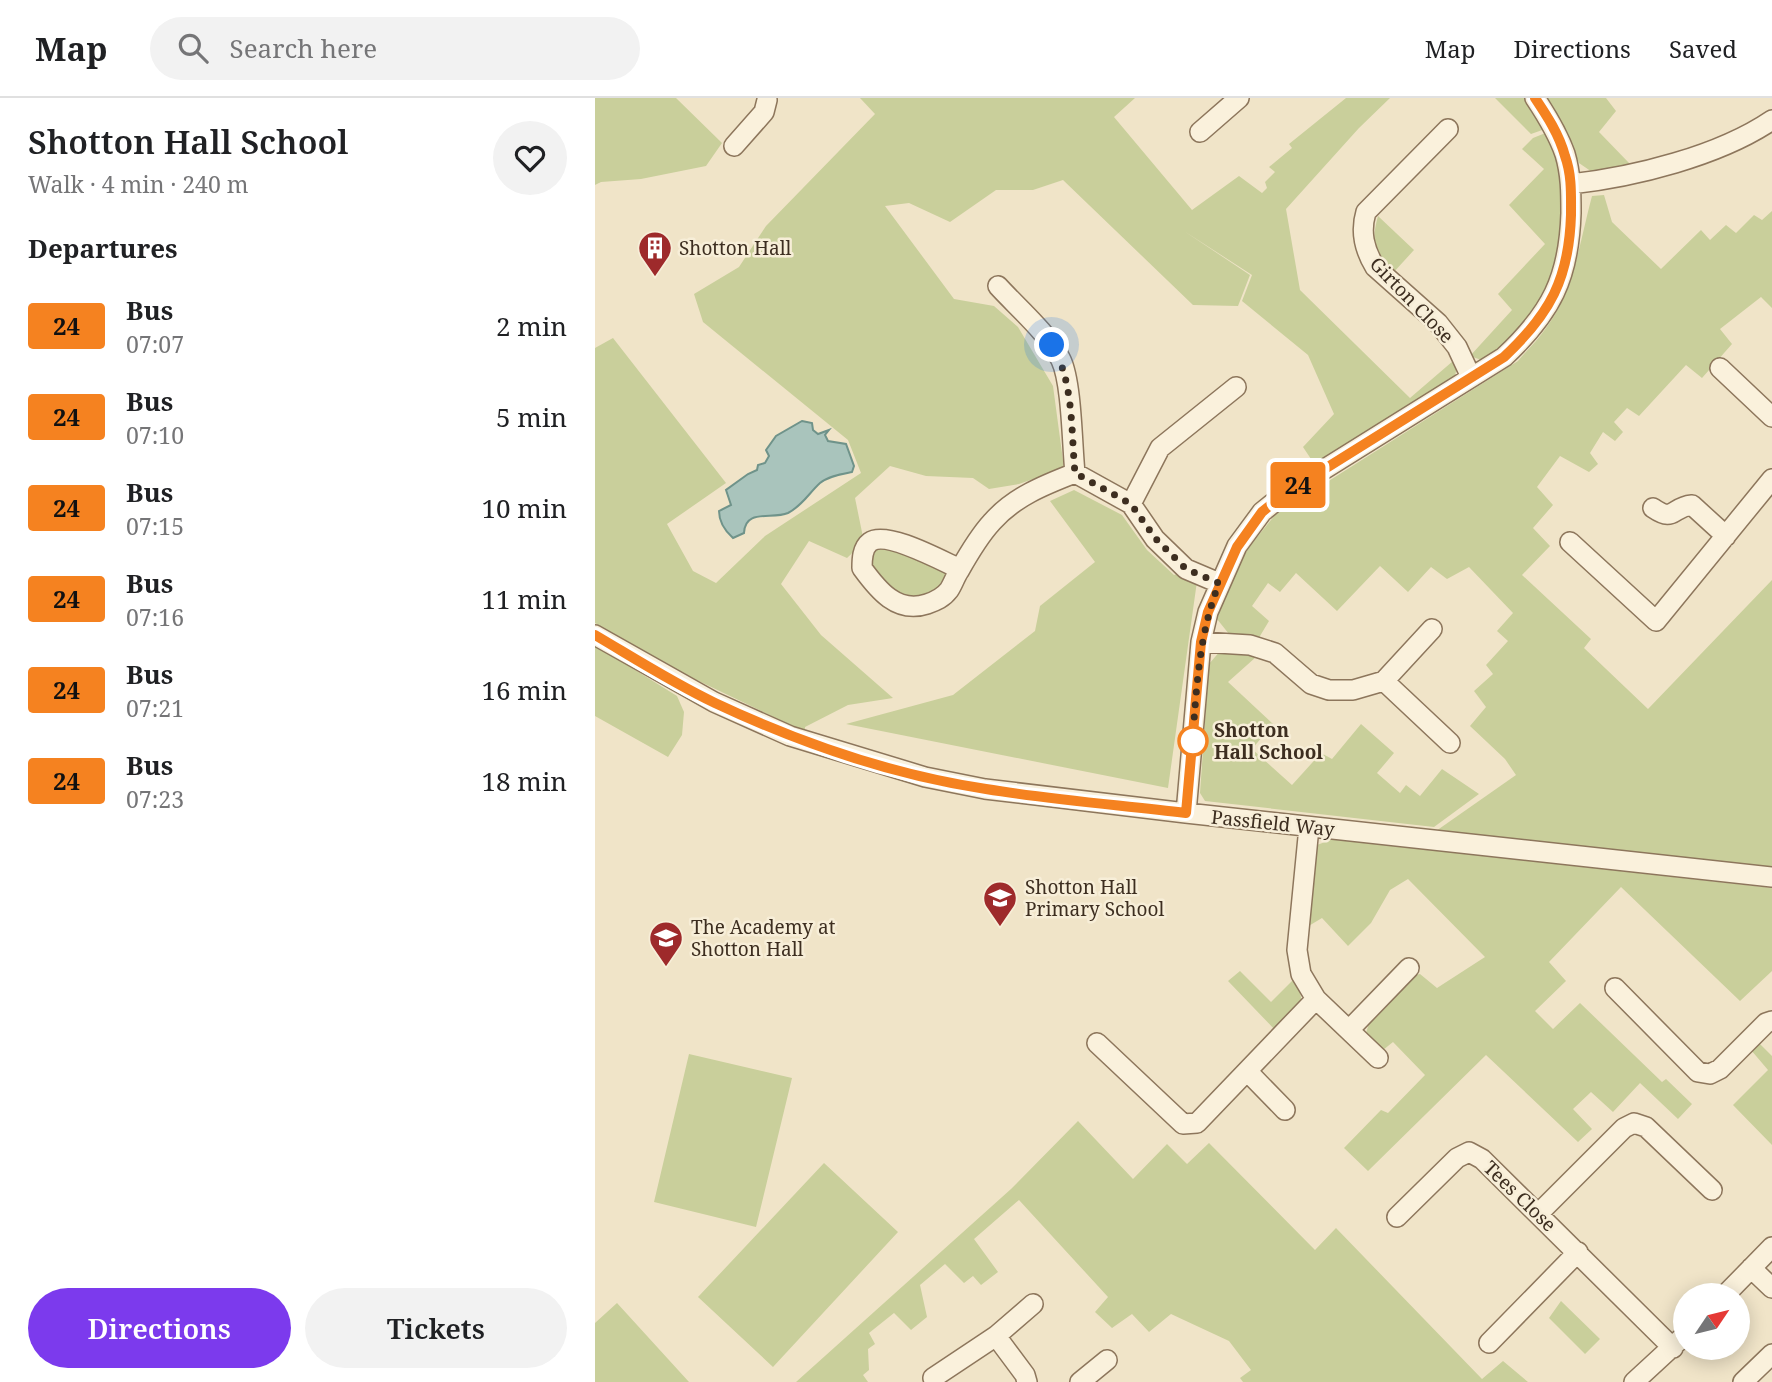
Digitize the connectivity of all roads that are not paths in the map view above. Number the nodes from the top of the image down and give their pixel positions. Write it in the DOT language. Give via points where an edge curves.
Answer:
graph roads {
  1 [pos="1239,98"];
  2 [pos="1535,98"];
  3 [pos="770,99"];
  4 [pos="1772,120"];
  5 [pos="1448,129"];
  6 [pos="1200,132"];
  7 [pos="734,146"];
  8 [pos="1571,184"];
  9 [pos="998,286"];
  10 [pos="1720,368"];
  11 [pos="1471,377"];
  12 [pos="1237,387"];
  13 [pos="1772,417"];
  14 [pos="1075,473"];
  15 [pos="1772,479"];
  16 [pos="1131,504"];
  17 [pos="1653,508"];
  18 [pos="1726,536"];
  19 [pos="1570,542"];
  20 [pos="960,569"];
  21 [pos="1219,583"];
  22 [pos="1432,629"];
  23 [pos="595,635"];
  24 [pos="1201,642"];
  25 [pos="1384,681"];
  26 [pos="1450,743"];
  27 [pos="1186,813"];
  28 [pos="1309,827"];
  29 [pos="1772,877"];
  30 [pos="1409,968"];
  31 [pos="1615,988"];
  32 [pos="1317,999"];
  33 [pos="1772,1021"];
  34 [pos="1349,1030"];
  35 [pos="1097,1043"];
  36 [pos="1378,1058"];
  37 [pos="1247,1071"];
  38 [pos="1285,1110"];
  39 [pos="1712,1190"];
  40 [pos="1539,1213"];
  41 [pos="1397,1217"];
  42 [pos="1772,1247"];
  43 [pos="1578,1252"];
  44 [pos="1751,1268"];
  45 [pos="1737,1283"];
  46 [pos="1772,1288"];
  47 [pos="1033,1304"];
  48 [pos="996,1336"];
  49 [pos="1673,1336"];
  50 [pos="1489,1343"];
  51 [pos="1673,1346"];
  52 [pos="1772,1354"];
  53 [pos="1107,1360"];
  54 [pos="933,1378"];
  55 [pos="1027,1382"];
  56 [pos="1080,1382"];
  57 [pos="1634,1382"];
  58 [pos="1743,1382"];
  1 -- 6 [label="street"];
  2 -- 8 [label="street" via="1554,127"];
  3 -- 7 [label="street"];
  4 -- 8 [label="street" via="1722,146 1681,160"];
  5 -- 11 [label="street, Girton Close" via="1366,212 1362,227 1375,267 1438,323 1457,347"];
  8 -- 11 [label="street" via="1567,261 1552,301 1504,357"];
  9 -- 14 [label="street" via="1062,362"];
  10 -- 13 [label="street"];
  11 -- 21 [label="street" via="1262,512"];
  12 -- 16 [label="street" via="1160,448"];
  14 -- 16 [label="street"];
  14 -- 20 [label="street" via="1038,487 1010,505 991,522"];
  15 -- 18 [label="street"];
  16 -- 21 [label="street" via="1156,539 1186,569"];
  17 -- 18 [label="street" via="1670,516 1692,505"];
  18 -- 19 [label="street" via="1656,621"];
  20 -- 20 [label="street" via="938,601 901,606 868,577 862,568 863,553 870,542 881,538"];
  21 -- 24 [label="street"];
  22 -- 25 [label="street"];
  23 -- 27 [label="street, Passfield Way" via="714,702 790,736 867,761 985,789"];
  24 -- 25 [label="street" via="1250,645 1275,653 1311,684 1329,690 1353,690"];
  24 -- 27 [label="street"];
  25 -- 26 [label="street"];
  27 -- 28 [label="street, Passfield Way"];
  28 -- 29 [label="street, Passfield Way"];
  28 -- 32 [label="street" via="1297,950 1301,974"];
  30 -- 34 [label="street"];
  31 -- 33 [label="street" via="1699,1072 1710,1074 1720,1069"];
  32 -- 34 [label="street"];
  32 -- 37 [label="street"];
  34 -- 36 [label="street"];
  35 -- 37 [label="street" via="1183,1124 1197,1123"];
  37 -- 38 [label="street"];
  39 -- 40 [label="street" via="1646,1127 1634,1124 1624,1128"];
  40 -- 41 [label="street, Tees Close" via="1469,1152 1457,1158"];
  40 -- 43 [label="street, Tees Close"];
  42 -- 44 [label="street"];
  43 -- 49 [label="street, Tees Close"];
  43 -- 50 [label="street"];
  44 -- 45 [label="street"];
  44 -- 46 [label="street"];
  47 -- 48 [label="street"];
  48 -- 54 [label="street"];
  48 -- 55 [label="street"];
  51 -- 57 [label="street"];
  52 -- 58 [label="street"];
  53 -- 56 [label="street"];
}
